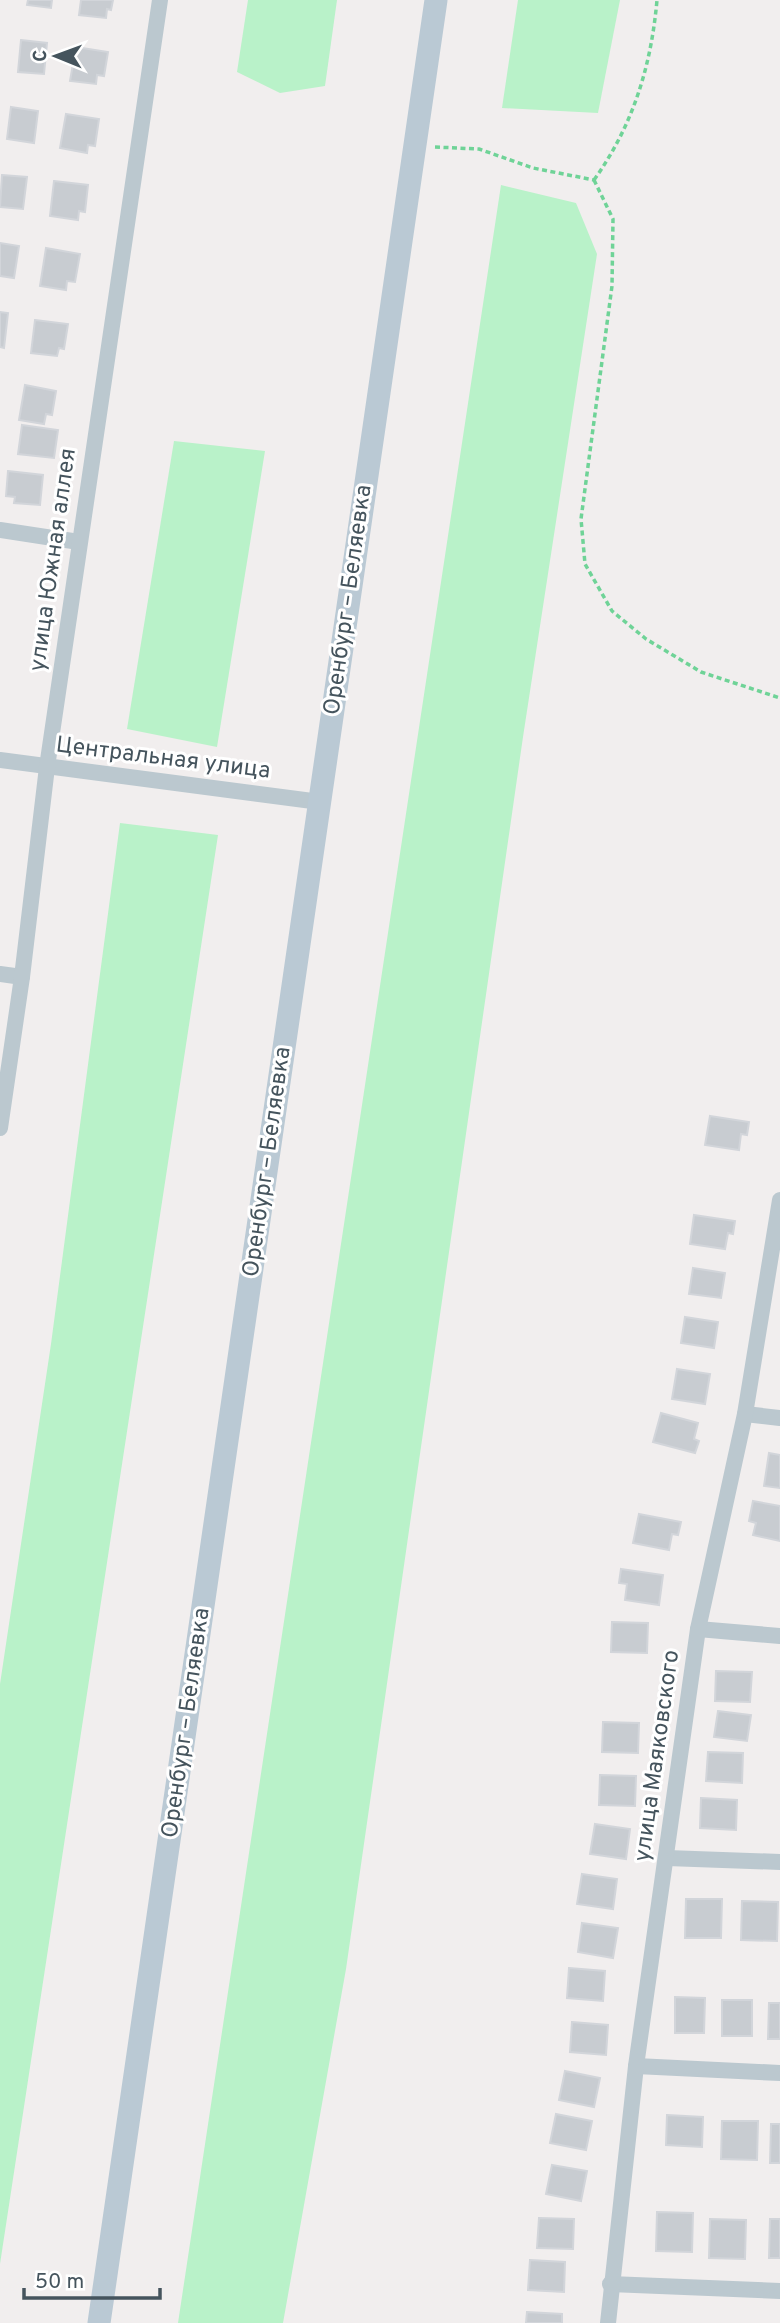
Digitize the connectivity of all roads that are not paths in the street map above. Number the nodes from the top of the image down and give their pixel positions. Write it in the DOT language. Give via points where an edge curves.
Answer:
graph roads {
  1 [pos="160,0"];
  2 [pos="436,0"];
  3 [pos="0,530"];
  4 [pos="79,542"];
  5 [pos="0,760"];
  6 [pos="47,766"];
  7 [pos="320,802"];
  8 [pos="0,974"];
  9 [pos="22,977"];
  10 [pos="0,1128"];
  11 [pos="780,1203"];
  12 [pos="745,1414"];
  13 [pos="780,1418"];
  14 [pos="698,1629"];
  15 [pos="780,1636"];
  16 [pos="667,1858"];
  17 [pos="780,1862"];
  18 [pos="636,2066"];
  19 [pos="780,2073"];
  20 [pos="610,2284"];
  21 [pos="780,2291"];
  22 [pos="99,2323"];
  23 [pos="608,2323"];
  1 -- 4 [label="street, улица Южная аллея"];
  2 -- 7 [label="main road, Оренбург – Беляевка"];
  3 -- 4 [label="street"];
  4 -- 6 [label="street, улица Южная аллея"];
  5 -- 6 [label="street, Центральная улица"];
  6 -- 7 [label="street, Центральная улица"];
  6 -- 9 [label="street, улица Южная аллея"];
  7 -- 22 [label="main road, Оренбург – Беляевка"];
  8 -- 9 [label="street"];
  9 -- 10 [label="street, улица Южная аллея"];
  11 -- 12 [label="street, улица Маяковского"];
  12 -- 13 [label="street"];
  12 -- 14 [label="street, улица Маяковского"];
  14 -- 15 [label="street"];
  14 -- 16 [label="street, улица Маяковского"];
  16 -- 17 [label="street"];
  16 -- 18 [label="street, улица Маяковского"];
  18 -- 19 [label="street"];
  18 -- 20 [label="street, улица Маяковского"];
  20 -- 21 [label="street"];
  20 -- 23 [label="street, улица Маяковского"];
}
